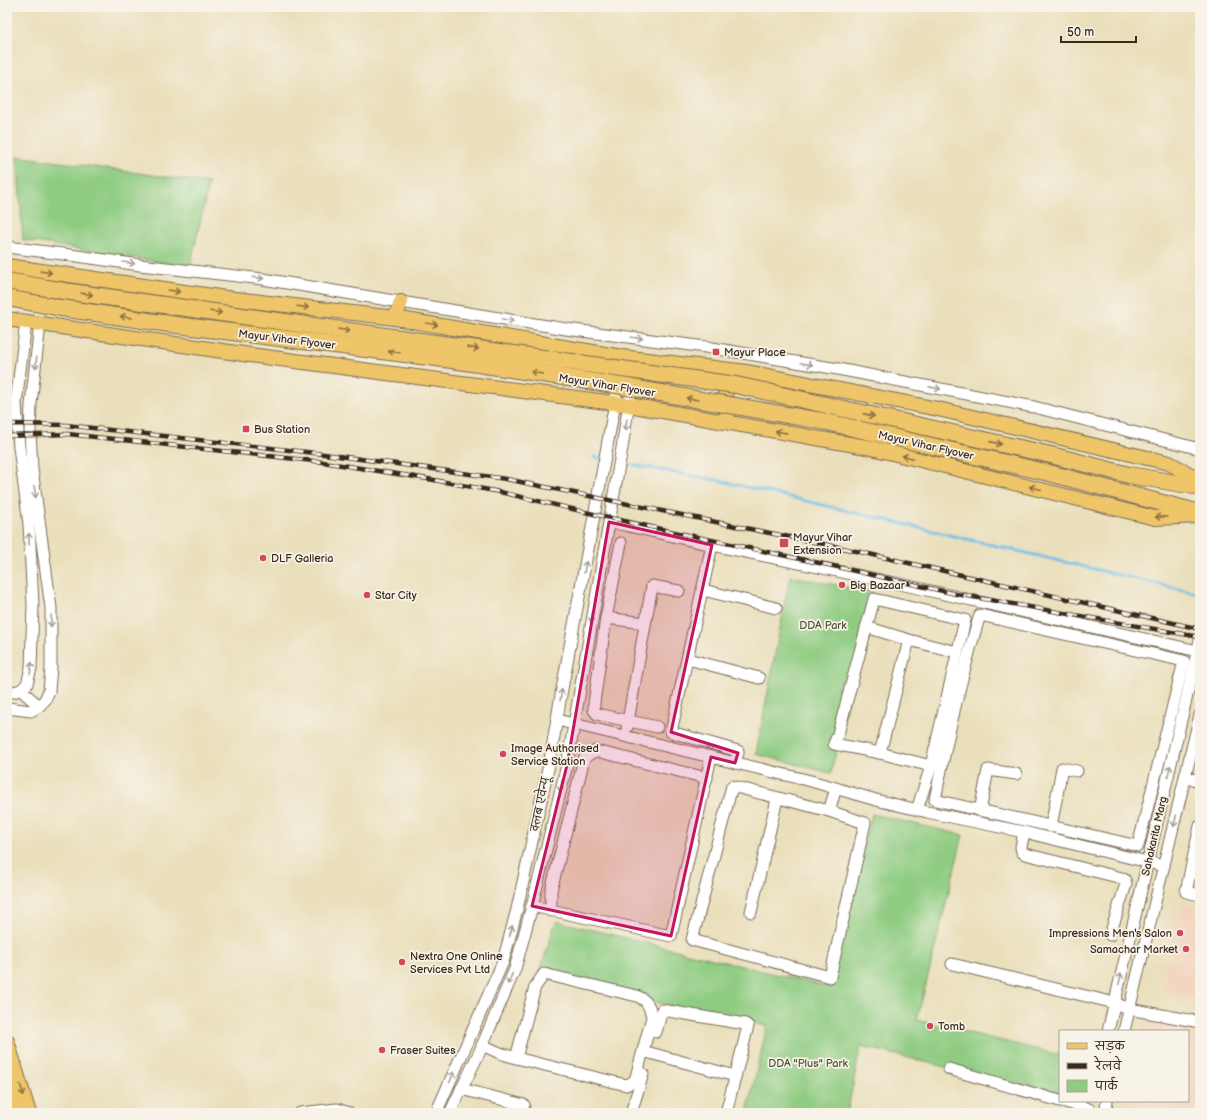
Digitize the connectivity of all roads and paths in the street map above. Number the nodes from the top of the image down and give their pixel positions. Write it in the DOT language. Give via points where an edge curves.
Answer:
graph roads {
  1 [pos="7,247"];
  2 [pos="7,266"];
  3 [pos="7,281"];
  4 [pos="7,298"];
  5 [pos="401,302"];
  6 [pos="395,318"];
  7 [pos="7,319"];
  8 [pos="26,322"];
  9 [pos="40,324"];
  10 [pos="622,357"];
  11 [pos="636,359"];
  12 [pos="747,372"];
  13 [pos="615,403"];
  14 [pos="629,405"];
  15 [pos="740,425"];
  16 [pos="1200,449"];
  17 [pos="1200,480"];
  18 [pos="1200,486"];
  19 [pos="1200,515"];
  20 [pos="609,522"];
  21 [pos="621,543"];
  22 [pos="712,545"];
  23 [pos="703,590"];
  24 [pos="679,591"];
  25 [pos="776,608"];
  26 [pos="606,618"];
  27 [pos="645,623"];
  28 [pos="866,627"];
  29 [pos="909,640"];
  30 [pos="1199,646"];
  31 [pos="957,652"];
  32 [pos="688,659"];
  33 [pos="759,678"];
  34 [pos="21,690"];
  35 [pos="7,691"];
  36 [pos="39,706"];
  37 [pos="7,708"];
  38 [pos="1200,715"];
  39 [pos="557,720"];
  40 [pos="628,721"];
  41 [pos="574,724"];
  42 [pos="657,727"];
  43 [pos="625,736"];
  44 [pos="880,752"];
  45 [pos="711,757"];
  46 [pos="735,763"];
  47 [pos="932,766"];
  48 [pos="1077,771"];
  49 [pos="1016,774"];
  50 [pos="1185,777"];
  51 [pos="707,778"];
  52 [pos="1200,781"];
  53 [pos="836,788"];
  54 [pos="777,798"];
  55 [pos="944,802"];
  56 [pos="917,810"];
  57 [pos="829,811"];
  58 [pos="980,811"];
  59 [pos="941,815"];
  60 [pos="1200,826"];
  61 [pos="1051,827"];
  62 [pos="1024,832"];
  63 [pos="1138,846"];
  64 [pos="1136,859"];
  65 [pos="1148,862"];
  66 [pos="1164,866"];
  67 [pos="1200,895"];
  68 [pos="532,906"];
  69 [pos="551,911"];
  70 [pos="751,912"];
  71 [pos="1110,935"];
  72 [pos="952,964"];
  73 [pos="1115,1003"];
  74 [pos="1130,1009"];
  75 [pos="1200,1022"];
  76 [pos="1108,1030"];
  77 [pos="1124,1030"];
  78 [pos="7,1041"];
  79 [pos="482,1046"];
  80 [pos="650,1053"];
  81 [pos="516,1058"];
  82 [pos="949,1069"];
  83 [pos="735,1076"];
  84 [pos="7,1087"];
  85 [pos="461,1089"];
  86 [pos="1059,1100"];
  87 [pos="1065,1102"];
  88 [pos="1107,1102"];
  89 [pos="524,1105"];
  90 [pos="1089,1108"];
  91 [pos="16,1113"];
  92 [pos="29,1113"];
  93 [pos="300,1113"];
  94 [pos="349,1113"];
  95 [pos="436,1113"];
  96 [pos="450,1113"];
  97 [pos="631,1113"];
  98 [pos="726,1113"];
  99 [pos="1104,1113"];
  1 -- 5 [label="street, one-way" via="263,278"];
  2 -- 6 [label="main road, one-way" via="219,297"];
  3 -- 18 [label="highway, Mayur Vihar Flyover, one-way, bridge" via="736,385 1129,475"];
  19 -- 4 [label="highway, Mayur Vihar Flyover, one-way, bridge" via="1049,473 812,419 452,360 170,324"];
  5 -- 6 [label="main road"];
  5 -- 16 [label="street, one-way" via="838,369 1034,407"];
  6 -- 10 [label="main road, one-way"];
  7 -- 8 [label="main road"];
  8 -- 9 [label="main road"];
  34 -- 8 [label="street, one-way" via="27,684 31,668 33,605 29,524 16,403"];
  9 -- 13 [label="main road" via="258,356"];
  9 -- 36 [label="street, one-way" via="30,431 32,469 50,600 51,668 49,691"];
  10 -- 11 [label="main road"];
  10 -- 13 [label="street, क्लब एवेन्यू"];
  11 -- 12 [label="main road"];
  11 -- 14 [label="street, क्लब एवेन्यू"];
  12 -- 15 [label="main road" via="730,385 723,399 728,414"];
  12 -- 17 [label="main road" via="938,409 1169,463"];
  13 -- 14 [label="main road"];
  39 -- 13 [label="street, क्लब एवेन्यू, one-way"];
  14 -- 15 [label="main road"];
  14 -- 20 [label="street, क्लब एवेन्यू, one-way"];
  19 -- 15 [label="main road, one-way" via="1155,518 872,448"];
  20 -- 22 [label="street"];
  20 -- 41 [label="street, क्लब एवेन्यू, one-way"];
  21 -- 26 [label="street"];
  22 -- 23 [label="street"];
  22 -- 30 [label="street"];
  23 -- 25 [label="street"];
  23 -- 32 [label="street"];
  24 -- 27 [label="street" via="652,586"];
  26 -- 27 [label="street"];
  26 -- 40 [label="street" via="594,710 597,714"];
  27 -- 40 [label="street"];
  28 -- 29 [label="street"];
  28 -- 31 [label="street" via="874,600 965,620"];
  28 -- 44 [label="street" via="834,744"];
  29 -- 31 [label="street"];
  29 -- 44 [label="street"];
  65 -- 30 [label="street, Sahakarita Marg, one-way"];
  31 -- 47 [label="street"];
  32 -- 33 [label="street"];
  32 -- 46 [label="street" via="672,732 738,751"];
  34 -- 35 [label="street"];
  34 -- 36 [label="street"];
  36 -- 37 [label="street" via="31,711"];
  38 -- 50 [label="street, Sahakarita Marg"];
  39 -- 41 [label="street"];
  95 -- 39 [label="street, क्लब एवेन्यू, one-way" via="503,962 519,901"];
  40 -- 42 [label="street"];
  40 -- 43 [label="street"];
  41 -- 43 [label="street"];
  41 -- 68 [label="street, क्लब एवेन्यू, one-way" via="567,765"];
  43 -- 45 [label="street"];
  44 -- 47 [label="street"];
  45 -- 46 [label="street"];
  45 -- 51 [label="street"];
  46 -- 53 [label="street"];
  47 -- 56 [label="street"];
  48 -- 61 [label="street" via="1062,768"];
  49 -- 58 [label="street" via="988,770"];
  50 -- 52 [label="street"];
  50 -- 66 [label="street, Sahakarita Marg, one-way"];
  51 -- 69 [label="street" via="671,936"];
  51 -- 69 [label="street" via="596,751 589,754 584,759 551,891"];
  53 -- 56 [label="street"];
  53 -- 57 [label="street"];
  54 -- 57 [label="street"];
  54 -- 57 [label="street" via="732,786 692,940 830,977 865,823"];
  54 -- 70 [label="street"];
  55 -- 58 [label="street"];
  55 -- 59 [label="street"];
  55 -- 63 [label="street" via="935,800 967,656 980,615 1184,661"];
  56 -- 59 [label="street"];
  58 -- 61 [label="street"];
  59 -- 62 [label="street"];
  60 -- 67 [label="street" via="1186,892"];
  61 -- 63 [label="street"];
  62 -- 64 [label="street"];
  62 -- 71 [label="street" via="1021,847 1025,854 1126,880"];
  63 -- 64 [label="street"];
  64 -- 65 [label="street"];
  65 -- 66 [label="street"];
  73 -- 65 [label="street, Sahakarita Marg, one-way"];
  66 -- 74 [label="street, Sahakarita Marg"];
  68 -- 69 [label="street"];
  68 -- 79 [label="street, क्लब एवेन्यू, one-way" via="515,969"];
  72 -- 73 [label="street"];
  73 -- 74 [label="street"];
  73 -- 76 [label="street, Sahakarita Marg"];
  74 -- 75 [label="street"];
  74 -- 77 [label="street, Sahakarita Marg"];
  78 -- 92 [label="main road, one-way"];
  79 -- 81 [label="street"];
  79 -- 85 [label="street, क्लब एवेन्यू"];
  80 -- 83 [label="street"];
  80 -- 83 [label="street" via="662,1010 746,1024 748,1026"];
  80 -- 97 [label="street"];
  81 -- 81 [label="street" via="535,987 544,974 637,996 643,999 651,1011 652,1017 636,1077 633,1082 626,1085"];
  82 -- 86 [label="street"];
  83 -- 98 [label="street"];
  84 -- 91 [label="main road"];
  85 -- 89 [label="street"];
  85 -- 96 [label="street, क्लब एवेन्यू"];
  87 -- 90 [label="street"];
  88 -- 99 [label="street"];
  93 -- 94 [label="street" via="337,1109"];
}
